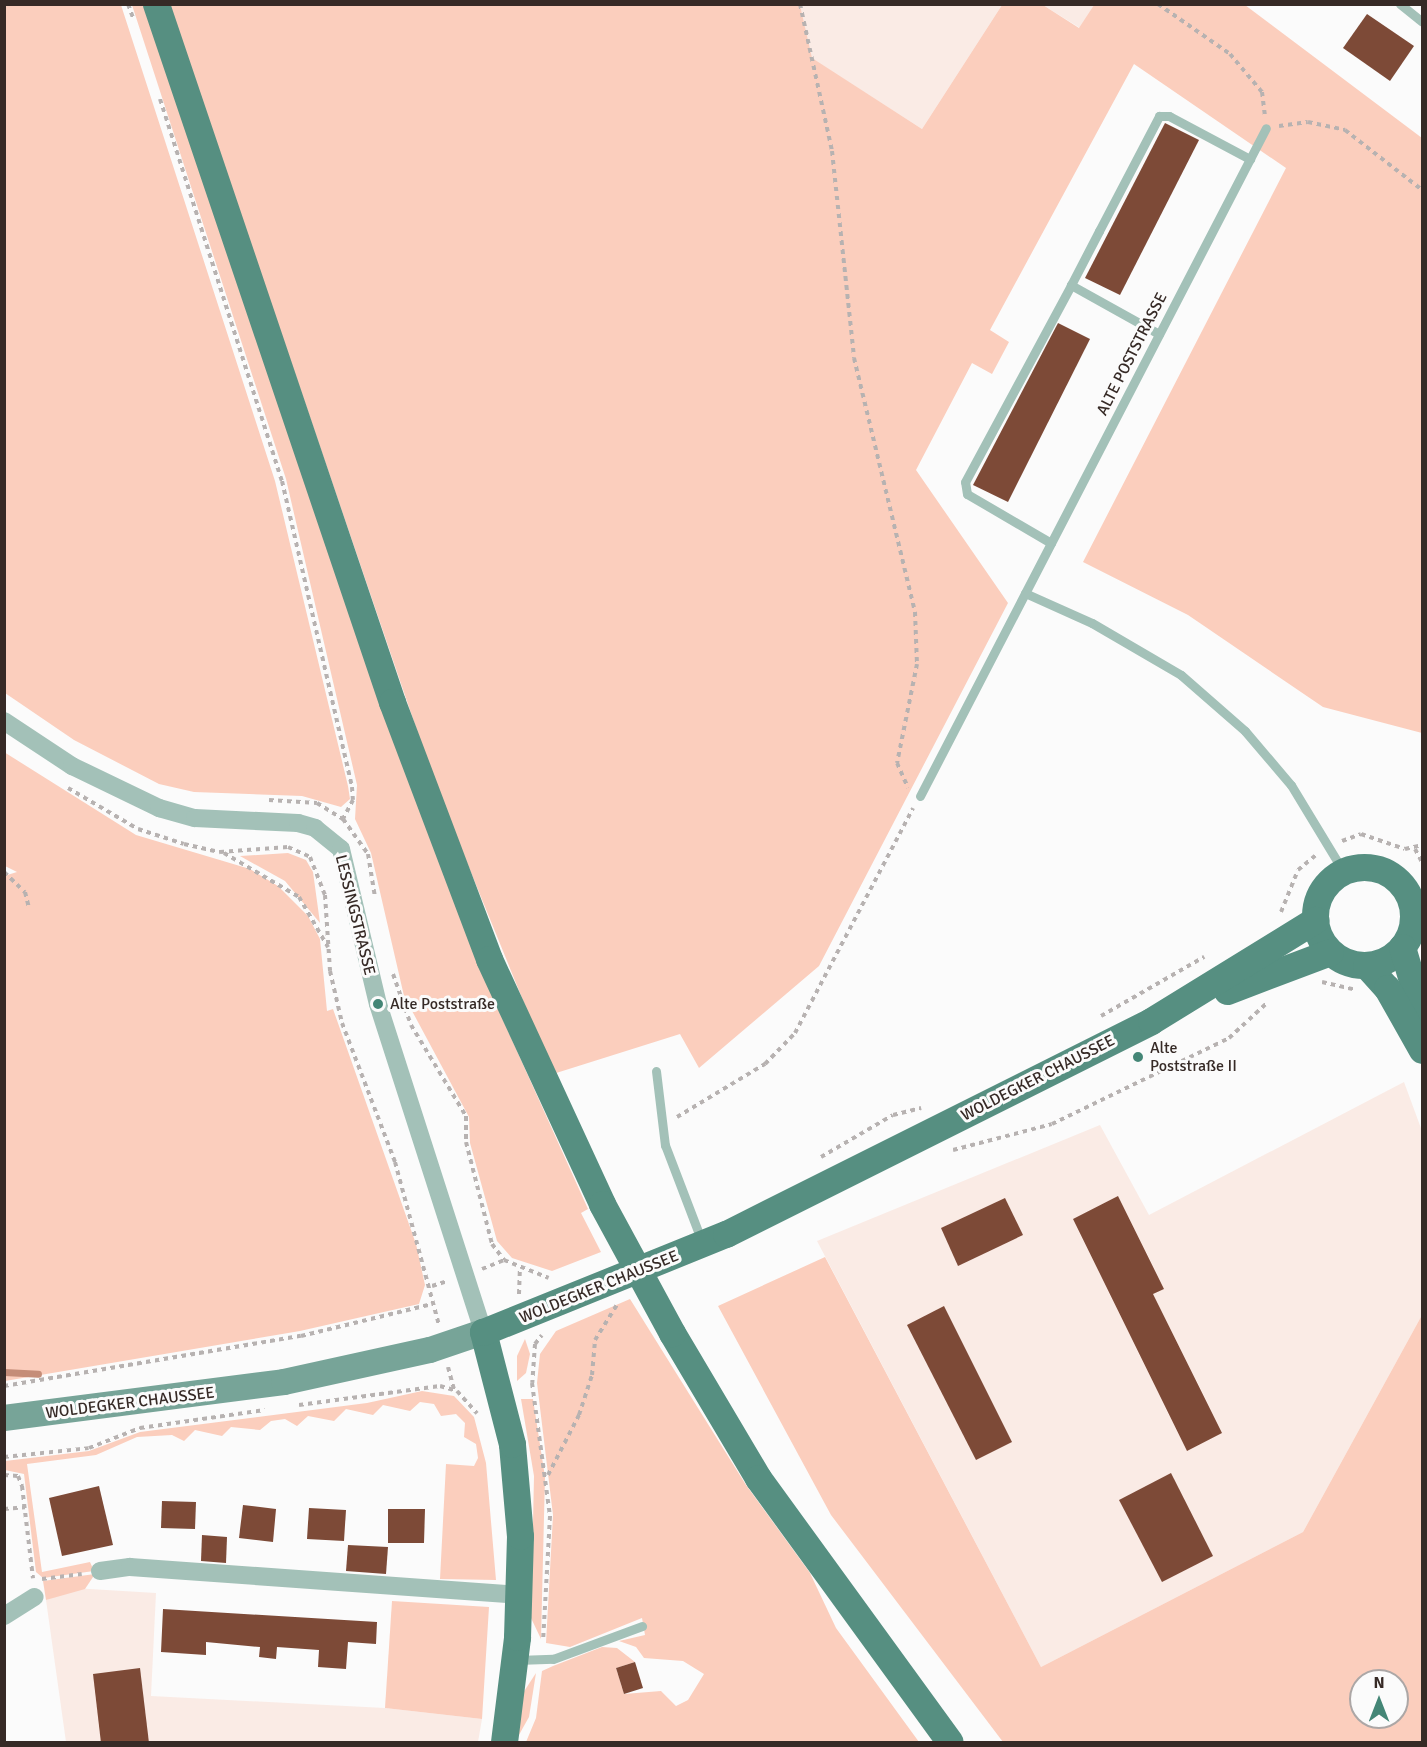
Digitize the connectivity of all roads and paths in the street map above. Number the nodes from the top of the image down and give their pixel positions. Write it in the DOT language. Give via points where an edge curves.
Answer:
graph roads {
  1 [pos="128,4"];
  2 [pos="156,4"];
  3 [pos="800,4"];
  4 [pos="1158,4"];
  5 [pos="1400,4"];
  6 [pos="1422,22"];
  7 [pos="135,25"];
  8 [pos="157,88"];
  9 [pos="1266,128"];
  10 [pos="1250,159"];
  11 [pos="1422,190"];
  12 [pos="1071,285"];
  13 [pos="1159,334"];
  14 [pos="1051,543"];
  15 [pos="1025,593"];
  16 [pos="4,721"];
  17 [pos="61,783"];
  18 [pos="920,796"];
  19 [pos="256,799"];
  20 [pos="342,819"];
  21 [pos="1422,845"];
  22 [pos="1330,847"];
  23 [pos="1414,849"];
  24 [pos="220,852"];
  25 [pos="1422,862"];
  26 [pos="1343,871"];
  27 [pos="4,872"];
  28 [pos="1415,888"];
  29 [pos="29,908"];
  30 [pos="377,908"];
  31 [pos="1280,918"];
  32 [pos="1315,920"];
  33 [pos="1402,947"];
  34 [pos="330,950"];
  35 [pos="1330,952"];
  36 [pos="1209,954"];
  37 [pos="391,964"];
  38 [pos="1366,965"];
  39 [pos="1310,982"];
  40 [pos="1387,988"];
  41 [pos="1279,995"];
  42 [pos="1422,1014"];
  43 [pos="1097,1018"];
  44 [pos="1151,1020"];
  45 [pos="1422,1050"];
  46 [pos="656,1071"];
  47 [pos="933,1104"];
  48 [pos="675,1125"];
  49 [pos="942,1154"];
  50 [pos="816,1161"];
  51 [pos="703,1245"];
  52 [pos="520,1268"];
  53 [pos="630,1296"];
  54 [pos="620,1300"];
  55 [pos="601,1308"];
  56 [pos="483,1332"];
  57 [pos="547,1332"];
  58 [pos="532,1383"];
  59 [pos="4,1386"];
  60 [pos="465,1398"];
  61 [pos="291,1405"];
  62 [pos="272,1409"];
  63 [pos="4,1418"];
  64 [pos="4,1457"];
  65 [pos="4,1475"];
  66 [pos="548,1476"];
  67 [pos="25,1506"];
  68 [pos="4,1509"];
  69 [pos="100,1570"];
  70 [pos="34,1589"];
  71 [pos="520,1595"];
  72 [pos="4,1616"];
  73 [pos="642,1626"];
  74 [pos="515,1660"];
  75 [pos="504,1743"];
  76 [pos="950,1743"];
  1 -- 7 [label="path"];
  2 -- 76 [label="main road, bridge" via="392,702 489,959 602,1204 672,1333 775,1502"];
  3 -- 18 [label="path" via="832,151 854,357 915,612 917,664 897,763 907,787"];
  4 -- 9 [label="path" via="1230,54 1262,92"];
  5 -- 6 [label="lane"];
  8 -- 20 [label="path" via="282,481 352,787 353,800"];
  9 -- 10 [label="lane, ALTE POSTSTRASSE"];
  9 -- 11 [label="path" via="1308,122 1344,130"];
  10 -- 12 [label="lane" via="1169,116 1159,116"];
  10 -- 13 [label="lane, ALTE POSTSTRASSE"];
  12 -- 13 [label="lane"];
  12 -- 14 [label="lane" via="965,482 967,494"];
  13 -- 14 [label="lane, ALTE POSTSTRASSE"];
  14 -- 15 [label="lane, ALTE POSTSTRASSE"];
  15 -- 18 [label="lane, ALTE POSTSTRASSE"];
  15 -- 22 [label="lane" via="1092,623 1181,675 1253,740 1291,785"];
  16 -- 56 [label="street, LESSINGSTRASSE" via="72,766 159,808 195,818 298,823 315,828 340,849 378,1004"];
  17 -- 24 [label="path" via="138,829"];
  18 -- 48 [label="path" via="795,1033 765,1064 680,1112"];
  19 -- 20 [label="path" via="302,799"];
  20 -- 30 [label="path" via="368,854"];
  21 -- 23 [label="path"];
  22 -- 23 [label="path" via="1361,834"];
  22 -- 26 [label="lane"];
  22 -- 31 [label="path" via="1298,870"];
  23 -- 25 [label="path"];
  24 -- 34 [label="path" via="253,866 298,897"];
  24 -- 34 [label="path" via="288,847 310,857 325,895"];
  26 -- 28 [label="main road" via="1372,867"];
  26 -- 32 [label="main road" via="1319,895"];
  27 -- 29 [label="path" via="25,892"];
  28 -- 33 [label="main road" via="1412,925"];
  32 -- 35 [label="main road"];
  32 -- 44 [label="main road, WOLDEGKER CHAUSSEE"];
  33 -- 38 [label="main road"];
  33 -- 42 [label="main road"];
  34 -- 59 [label="path" via="342,1023 395,1162 432,1286 432,1304 301,1336"];
  35 -- 38 [label="main road"];
  35 -- 44 [label="main road, WOLDEGKER CHAUSSEE"];
  36 -- 43 [label="path"];
  37 -- 52 [label="path" via="411,1024 466,1116 484,1221 504,1260"];
  38 -- 40 [label="main road"];
  39 -- 40 [label="path" via="1373,995"];
  40 -- 45 [label="main road"];
  41 -- 49 [label="path" via="1229,1038 1052,1124"];
  44 -- 51 [label="main road, WOLDEGKER CHAUSSEE"];
  46 -- 51 [label="lane" via="665,1145"];
  47 -- 50 [label="path" via="893,1115"];
  51 -- 56 [label="main road, WOLDEGKER CHAUSSEE"];
  53 -- 54 [label="path"];
  54 -- 55 [label="path"];
  54 -- 66 [label="path" via="595,1340 592,1375 579,1415"];
  56 -- 63 [label="main road, WOLDEGKER CHAUSSEE" via="420,1353 284,1382"];
  56 -- 71 [label="main road" via="512,1444"];
  57 -- 58 [label="path" via="535,1344"];
  60 -- 61 [label="path" via="454,1389 421,1387 366,1400"];
  62 -- 64 [label="path" via="140,1428 89,1448"];
  65 -- 67 [label="path" via="18,1476"];
  67 -- 68 [label="path"];
  67 -- 70 [label="path"];
  69 -- 70 [label="path"];
  69 -- 71 [label="street" via="130,1567"];
  70 -- 72 [label="street"];
  71 -- 74 [label="main road"];
  73 -- 74 [label="lane" via="553,1659"];
  74 -- 75 [label="main road"];
}
